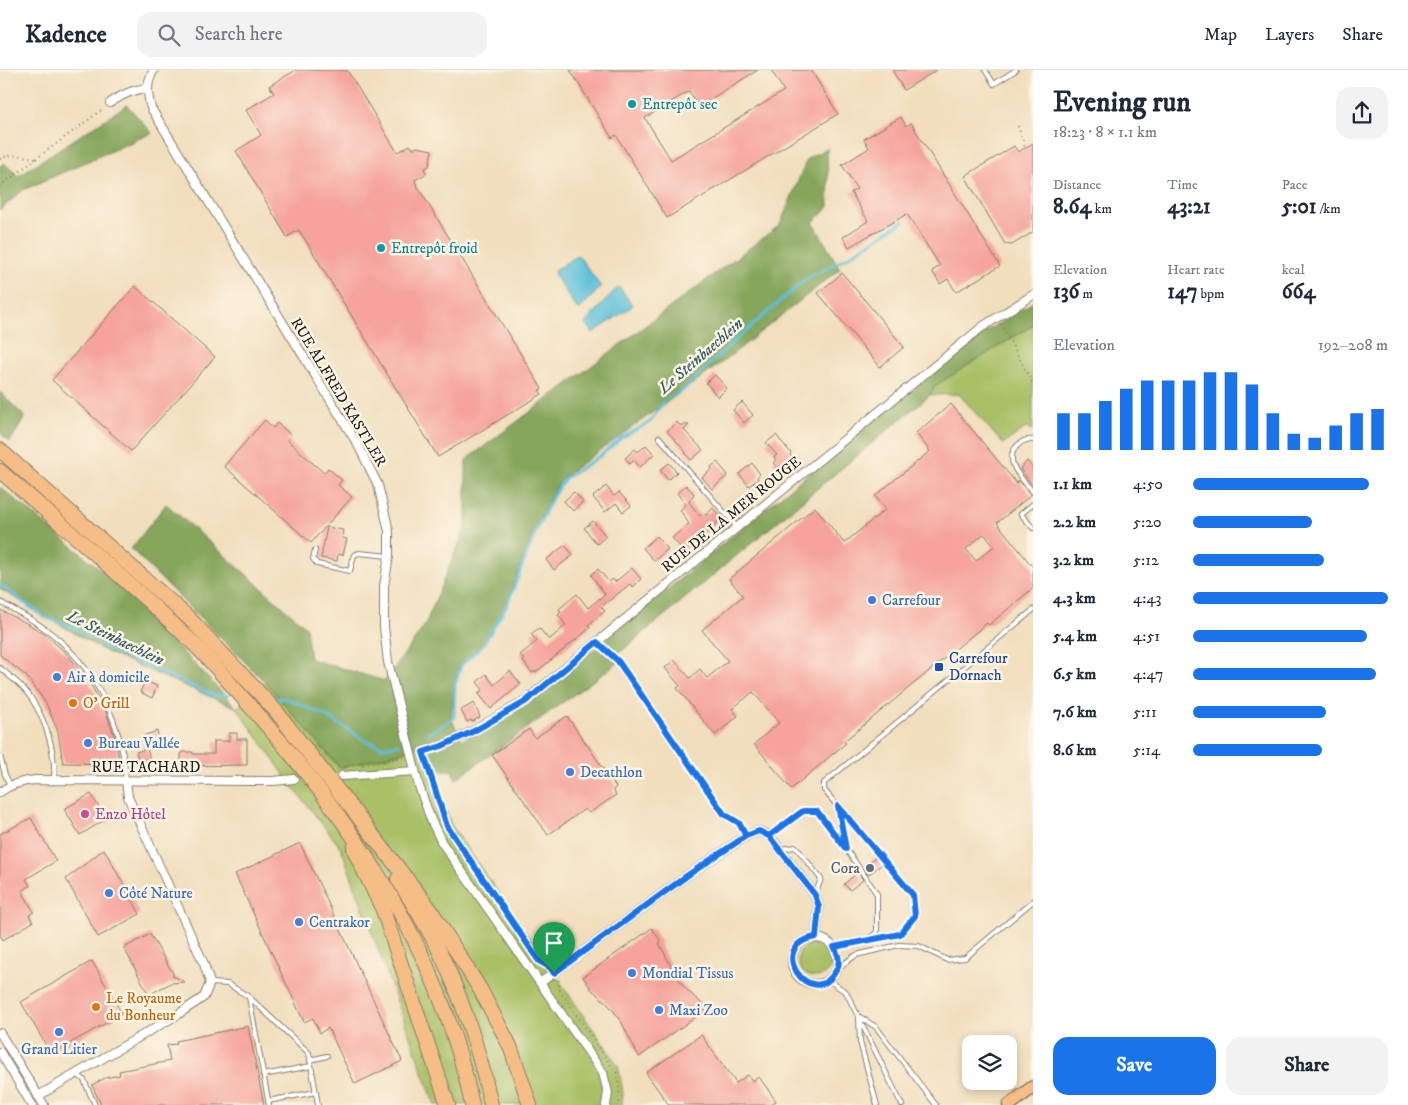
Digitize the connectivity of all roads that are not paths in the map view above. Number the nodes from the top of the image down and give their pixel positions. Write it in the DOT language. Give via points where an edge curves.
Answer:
graph roads {
  1 [pos="154,70"];
  2 [pos="985,70"];
  3 [pos="1016,70"];
  4 [pos="148,88"];
  5 [pos="110,103"];
  6 [pos="1033,295"];
  7 [pos="659,437"];
  8 [pos="1033,440"];
  9 [pos="0,450"];
  10 [pos="0,471"];
  11 [pos="1033,492"];
  12 [pos="1033,504"];
  13 [pos="737,526"];
  14 [pos="1033,528"];
  15 [pos="315,550"];
  16 [pos="389,556"];
  17 [pos="0,602"];
  18 [pos="1033,610"];
  19 [pos="0,668"];
  20 [pos="442,746"];
  21 [pos="0,756"];
  22 [pos="415,771"];
  23 [pos="345,776"];
  24 [pos="294,779"];
  25 [pos="54,780"];
  26 [pos="126,780"];
  27 [pos="10,785"];
  28 [pos="0,792"];
  29 [pos="838,806"];
  30 [pos="360,816"];
  31 [pos="352,834"];
  32 [pos="769,836"];
  33 [pos="780,849"];
  34 [pos="846,849"];
  35 [pos="815,895"];
  36 [pos="1033,901"];
  37 [pos="816,937"];
  38 [pos="868,941"];
  39 [pos="834,947"];
  40 [pos="838,968"];
  41 [pos="828,980"];
  42 [pos="210,983"];
  43 [pos="540,983"];
  44 [pos="249,997"];
  45 [pos="859,1016"];
  46 [pos="0,1033"];
  47 [pos="0,1052"];
  48 [pos="327,1056"];
  49 [pos="310,1060"];
  50 [pos="311,1066"];
  51 [pos="76,1073"];
  52 [pos="263,1075"];
  53 [pos="1033,1087"];
  54 [pos="316,1092"];
  55 [pos="38,1096"];
  56 [pos="490,1101"];
  57 [pos="471,1102"];
  58 [pos="269,1103"];
  59 [pos="32,1105"];
  60 [pos="44,1105"];
  61 [pos="95,1105"];
  62 [pos="318,1105"];
  63 [pos="448,1105"];
  64 [pos="530,1105"];
  65 [pos="606,1105"];
  66 [pos="877,1105"];
  67 [pos="902,1105"];
  68 [pos="936,1105"];
  69 [pos="1009,1105"];
  1 -- 4 [label="street"];
  2 -- 3 [label="lane" via="994,84"];
  4 -- 5 [label="street" via="133,90"];
  4 -- 16 [label="street, RUE ALFRED KASTLER" via="151,108 358,445 378,485 389,531"];
  6 -- 13 [label="street, RUE DE LA MER ROUGE" via="975,333"];
  7 -- 13 [label="lane"];
  8 -- 11 [label="lane" via="1018,444 1012,454 1012,467"];
  9 -- 30 [label="highway" via="190,618 276,712"];
  10 -- 31 [label="highway" via="197,646 293,754"];
  12 -- 14 [label="lane" via="1021,514"];
  13 -- 20 [label="street, RUE DE LA MER ROUGE" via="525,702"];
  15 -- 16 [label="lane" via="313,559 317,564 350,571 354,555 359,553"];
  16 -- 22 [label="street, RUE ALFRED KASTLER" via="384,586 388,662"];
  17 -- 26 [label="lane" via="58,639 85,668 104,696 114,720"];
  18 -- 29 [label="lane" via="824,783 824,790"];
  19 -- 25 [label="lane" via="33,700 53,752"];
  21 -- 27 [label="lane"];
  22 -- 23 [label="street"];
  22 -- 43 [label="street, RUE ALFRED KASTLER" via="442,843"];
  24 -- 26 [label="street, RUE TACHARD"];
  25 -- 26 [label="street, RUE TACHARD"];
  25 -- 27 [label="street, RUE TACHARD" via="23,781"];
  26 -- 42 [label="street" via="128,797"];
  27 -- 28 [label="street, RUE TACHARD"];
  29 -- 34 [label="lane"];
  29 -- 38 [label="lane" via="913,895 915,916 900,934"];
  30 -- 56 [label="highway" via="440,952 475,1042"];
  30 -- 64 [label="highway" via="430,909 480,989 510,1046"];
  31 -- 57 [label="highway" via="379,873 407,924 437,990 460,1055"];
  31 -- 63 [label="highway" via="356,854 383,910"];
  32 -- 33 [label="street"];
  32 -- 34 [label="lane" via="803,811 817,811"];
  32 -- 43 [label="street" via="759,831 746,836"];
  33 -- 35 [label="street"];
  33 -- 35 [label="lane" via="796,847 820,879"];
  34 -- 38 [label="lane" via="877,894 876,932"];
  35 -- 37 [label="street" via="819,907"];
  36 -- 40 [label="lane" via="965,958 947,960 919,946 899,945 856,955"];
  37 -- 39 [label="street"];
  37 -- 41 [label="street" via="797,946 793,966 800,978 807,982"];
  38 -- 39 [label="lane"];
  39 -- 40 [label="street" via="838,953"];
  40 -- 41 [label="street"];
  41 -- 45 [label="lane" via="846,992"];
  42 -- 44 [label="lane" via="228,984"];
  42 -- 51 [label="street" via="204,997"];
  43 -- 65 [label="street, RUE ALFRED KASTLER" via="603,1074 608,1094"];
  44 -- 49 [label="lane" via="309,1053"];
  44 -- 52 [label="lane"];
  45 -- 66 [label="lane" via="860,1042"];
  45 -- 67 [label="lane"];
  45 -- 68 [label="lane" via="876,1027"];
  46 -- 55 [label="street"];
  47 -- 59 [label="street"];
  48 -- 49 [label="lane"];
  49 -- 50 [label="lane"];
  50 -- 52 [label="lane"];
  50 -- 54 [label="lane"];
  51 -- 55 [label="street"];
  51 -- 61 [label="lane" via="84,1080"];
  52 -- 58 [label="lane"];
  53 -- 69 [label="main road"];
  54 -- 58 [label="lane"];
  54 -- 62 [label="lane"];
  55 -- 60 [label="street"];
}
